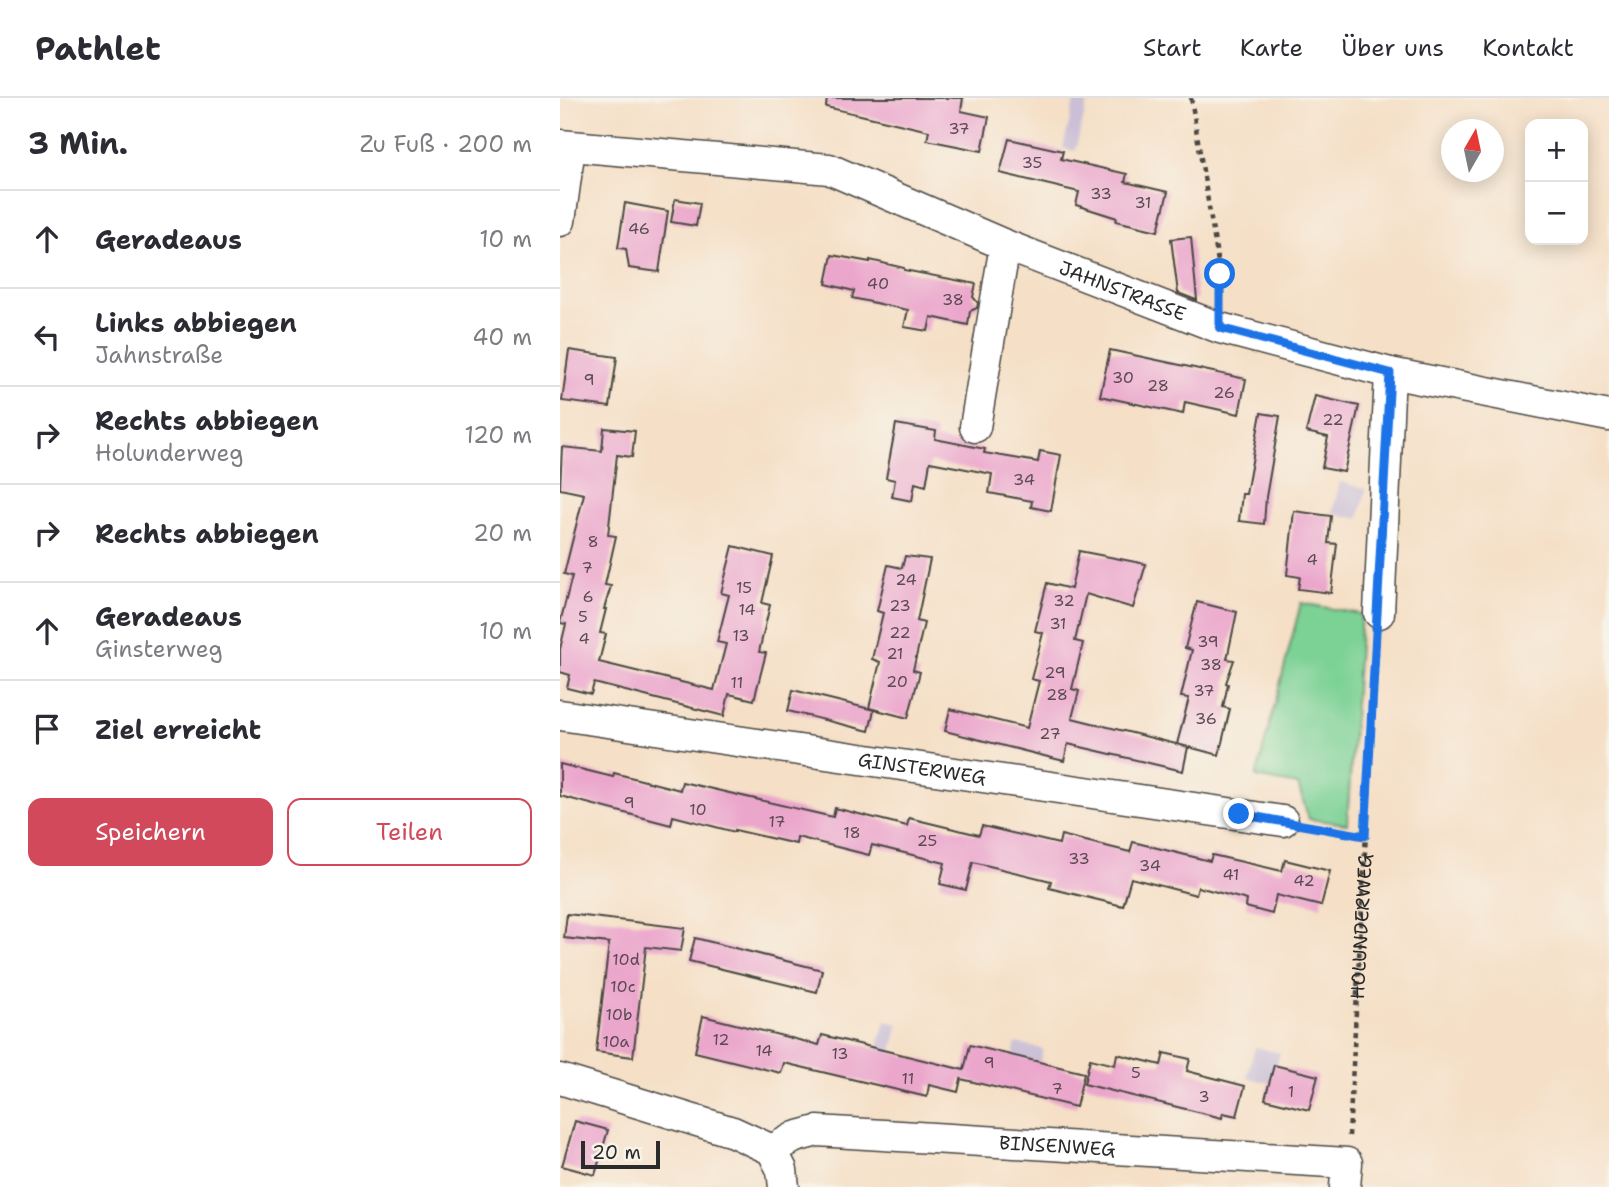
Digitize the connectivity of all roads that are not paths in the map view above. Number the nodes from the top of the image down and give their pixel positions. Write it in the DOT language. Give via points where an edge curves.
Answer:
graph roads {
  1 [pos="565,146"];
  2 [pos="560,221"];
  3 [pos="1005,245"];
  4 [pos="1390,373"];
  5 [pos="1609,416"];
  6 [pos="975,426"];
  7 [pos="1379,613"];
  8 [pos="560,715"];
  9 [pos="1283,821"];
  10 [pos="560,1079"];
  11 [pos="772,1150"];
  12 [pos="1346,1175"];
  13 [pos="784,1187"];
  1 -- 2 [label="street"];
  1 -- 3 [label="street, JAHNSTRASSE" via="829,169"];
  3 -- 4 [label="street, JAHNSTRASSE" via="1220,328"];
  3 -- 6 [label="street"];
  4 -- 5 [label="street, JAHNSTRASSE"];
  4 -- 7 [label="street"];
  8 -- 9 [label="street, GINSTERWEG"];
  10 -- 11 [label="street" via="733,1132"];
  11 -- 12 [label="street, BINSENWEG" via="817,1131"];
  11 -- 13 [label="street"];
}
